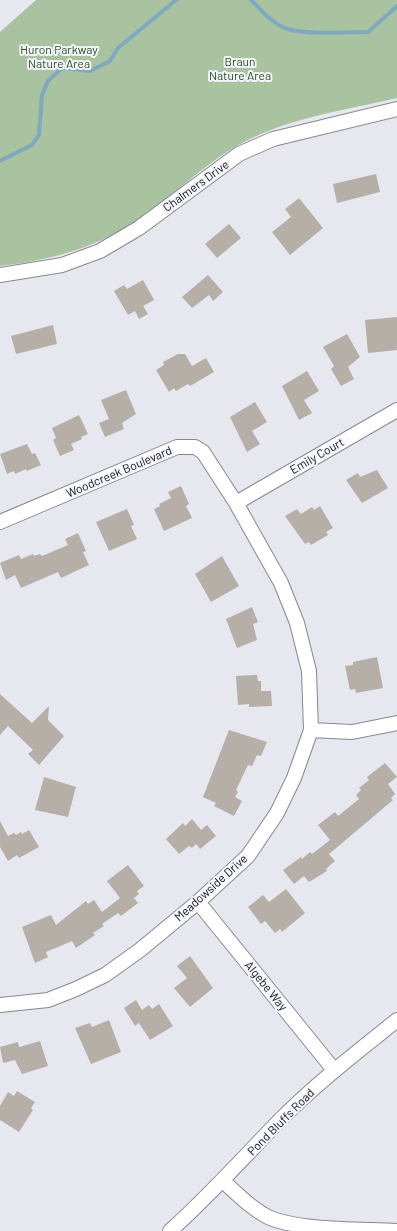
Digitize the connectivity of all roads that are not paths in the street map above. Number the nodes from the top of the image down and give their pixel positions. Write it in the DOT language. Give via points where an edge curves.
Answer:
graph roads {
  1 [pos="397,109"];
  2 [pos="0,275"];
  3 [pos="397,410"];
  4 [pos="223,484"];
  5 [pos="236,503"];
  6 [pos="0,522"];
  7 [pos="397,723"];
  8 [pos="311,730"];
  9 [pos="198,902"];
  10 [pos="0,1005"];
  11 [pos="397,1020"];
  12 [pos="334,1070"];
  13 [pos="223,1181"];
  14 [pos="170,1231"];
  15 [pos="397,1231"];
  1 -- 2 [label="street, Chalmers Drive" via="272,138 239,154 139,228 100,251 62,265"];
  3 -- 5 [label="street, Emily Court"];
  4 -- 5 [label="street, Meadowside Drive"];
  4 -- 6 [label="street, Woodcreek Boulevard" via="203,452 195,447 177,447"];
  5 -- 8 [label="street, Meadowside Drive" via="281,583 298,623 309,671"];
  7 -- 8 [label="street" via="352,732"];
  8 -- 9 [label="street, Meadowside Drive" via="277,813 248,856"];
  9 -- 10 [label="street, Meadowside Drive" via="140,950 94,981 48,1000"];
  9 -- 12 [label="street, Algebe Way"];
  11 -- 12 [label="street, Pond Bluffs Road"];
  12 -- 13 [label="street, Pond Bluffs Road" via="282,1118"];
  13 -- 14 [label="street, Pond Bluffs Road"];
  13 -- 15 [label="street" via="256,1210 282,1223 298,1227"];
}
